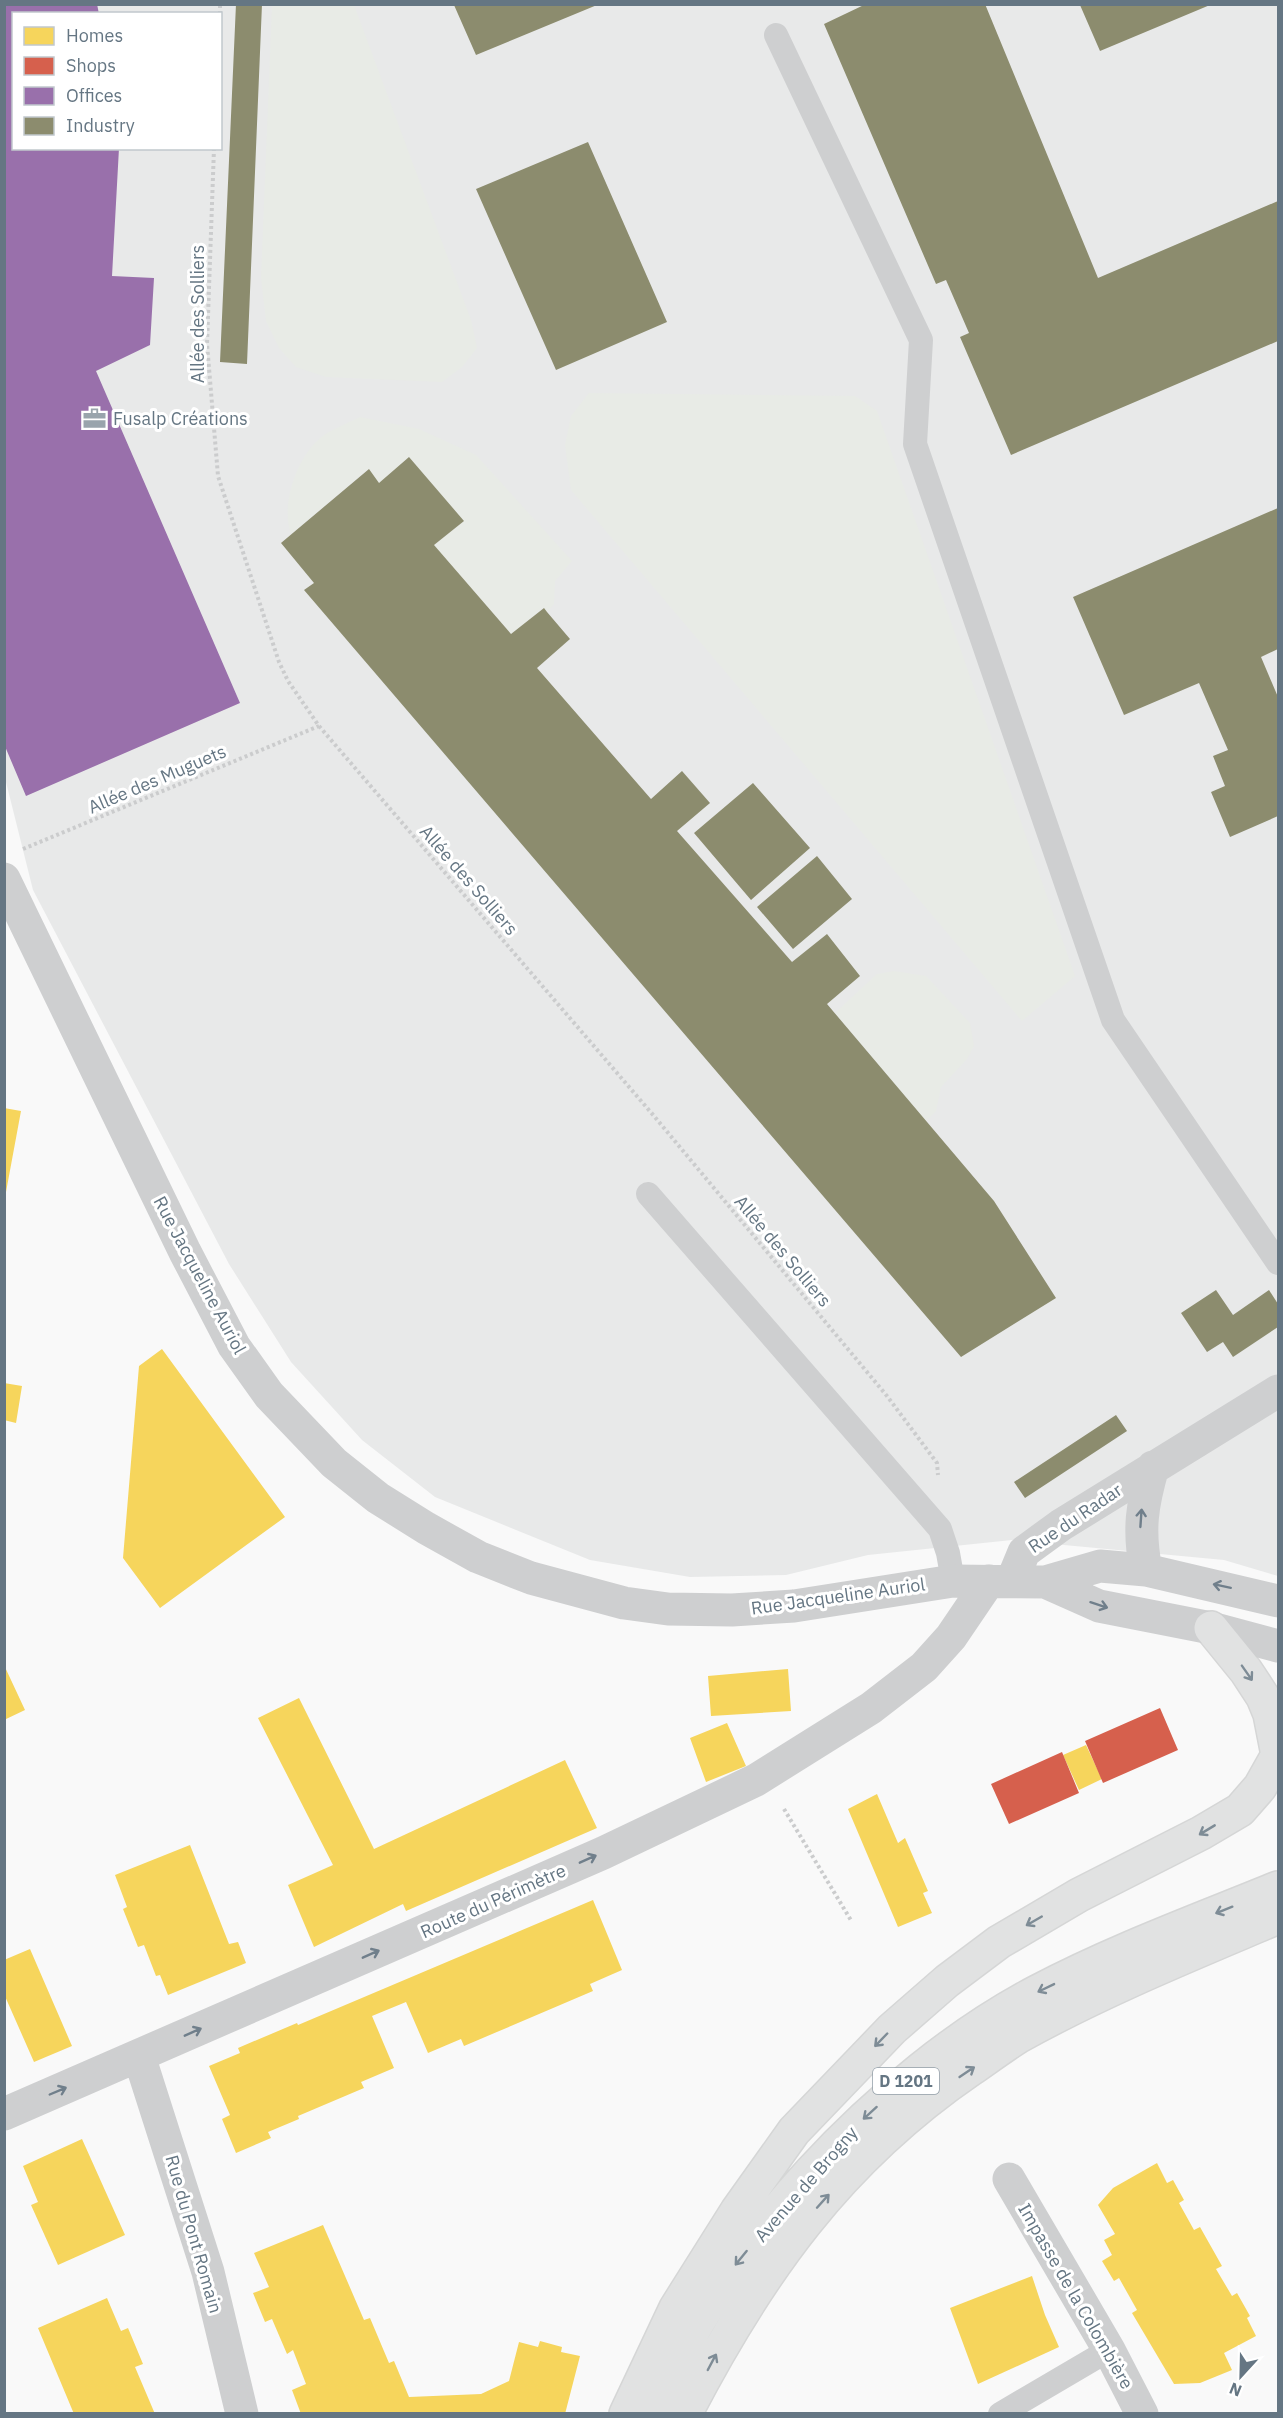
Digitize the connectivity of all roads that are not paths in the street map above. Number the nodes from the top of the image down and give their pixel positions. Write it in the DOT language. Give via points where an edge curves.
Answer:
graph roads {
  1 [pos="776,35"];
  2 [pos="10,866"];
  3 [pos="648,1194"];
  4 [pos="1278,1263"];
  5 [pos="1278,1391"];
  6 [pos="1153,1467"];
  7 [pos="1146,1570"];
  8 [pos="1000,1581"];
  9 [pos="942,1582"];
  10 [pos="1045,1582"];
  11 [pos="1278,1601"];
  12 [pos="1210,1628"];
  13 [pos="951,1637"];
  14 [pos="1278,1646"];
  15 [pos="1278,1755"];
  16 [pos="1278,1888"];
  17 [pos="1278,1917"];
  18 [pos="139,2055"];
  19 [pos="4,2114"];
  20 [pos="1009,2179"];
  21 [pos="1109,2350"];
  22 [pos="242,2414"];
  23 [pos="626,2414"];
  24 [pos="653,2414"];
  25 [pos="685,2414"];
  26 [pos="1000,2414"];
  27 [pos="1142,2414"];
  1 -- 4 [label="lane" via="921,340 915,444 1113,1020"];
  2 -- 9 [label="street, Rue Jacqueline Auriol" via="185,1252 234,1346 269,1395 303,1432 378,1498 478,1557 531,1578 624,1603 668,1609 794,1606"];
  3 -- 9 [label="lane" via="940,1529 948,1553"];
  5 -- 6 [label="street, Rue du Radar" via="1218,1431"];
  7 -- 6 [label="street, Rue du Radar, one-way" via="1140,1540 1142,1506"];
  6 -- 8 [label="street, Rue du Radar" via="1024,1552"];
  7 -- 10 [label="street, Rue Jacqueline Auriol" via="1100,1566"];
  11 -- 7 [label="street, Rue Jacqueline Auriol, one-way"];
  8 -- 9 [label="street, Rue Jacqueline Auriol"];
  8 -- 10 [label="street, Rue Jacqueline Auriol"];
  8 -- 13 [label="street, Route du Périmètre"];
  9 -- 13 [label="street"];
  10 -- 12 [label="street, Rue Jacqueline Auriol, one-way" via="1100,1606"];
  12 -- 14 [label="street, Rue Jacqueline Auriol"];
  12 -- 15 [label="highway, one-way" via="1263,1697"];
  18 -- 13 [label="street, Route du Périmètre, one-way" via="603,1853 756,1780 871,1708 924,1667"];
  15 -- 23 [label="highway, one-way" via="1260,1788 1240,1810 999,1942 892,2029 794,2131 737,2211 676,2308"];
  16 -- 24 [label="highway, Avenue de Brogny / D 1201, one-way" via="1116,1954 1036,1993 972,2031 904,2082 840,2140 734,2266 690,2339"];
  25 -- 17 [label="highway, Avenue de Brogny / D 1201, one-way" via="761,2280 807,2219 865,2154 932,2096 1018,2037 1166,1965"];
  19 -- 18 [label="street, Route du Périmètre, one-way"];
  18 -- 22 [label="street, Rue du Pont Romain" via="208,2272"];
  20 -- 21 [label="street, Impasse de la Colombière"];
  21 -- 26 [label="lane"];
  21 -- 27 [label="street, Impasse de la Colombière"];
}
